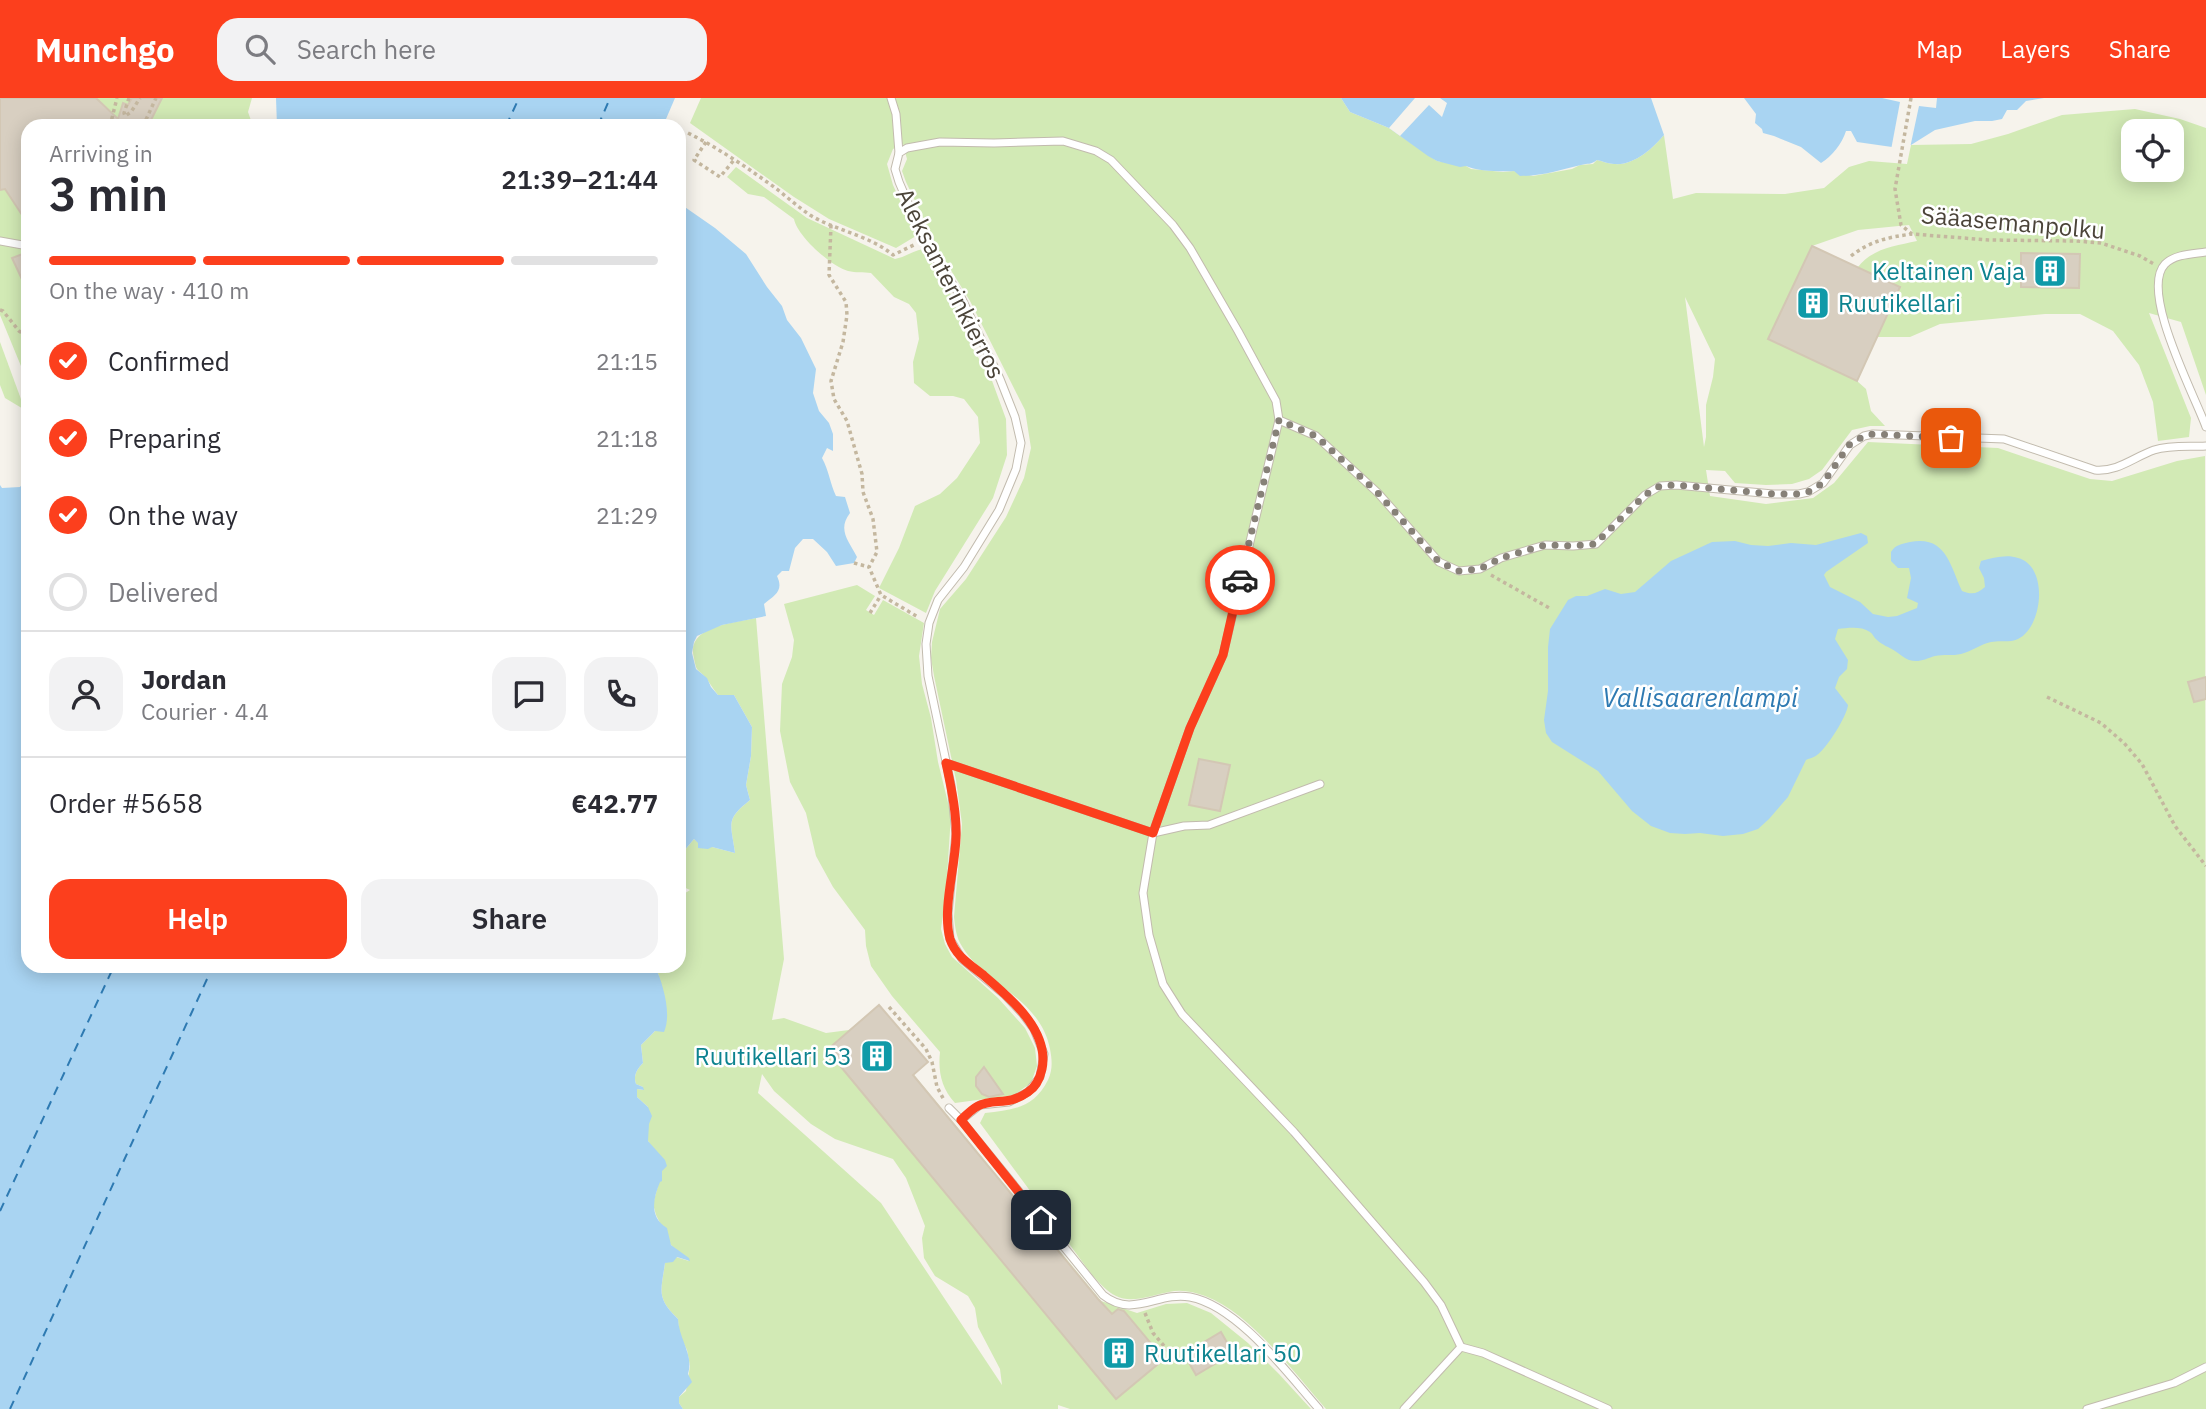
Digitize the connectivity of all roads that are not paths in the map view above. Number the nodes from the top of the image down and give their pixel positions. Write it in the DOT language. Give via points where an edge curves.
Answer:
graph roads {
  1 [pos="891,98"];
  2 [pos="899,153"];
  3 [pos="0,241"];
  4 [pos="21,245"];
  5 [pos="2206,252"];
  6 [pos="1279,420"];
  7 [pos="2206,427"];
  8 [pos="2206,446"];
  9 [pos="946,763"];
  10 [pos="1320,784"];
  11 [pos="1153,833"];
  12 [pos="949,1108"];
  13 [pos="961,1120"];
  14 [pos="1461,1348"];
  15 [pos="2206,1367"];
  16 [pos="1319,1409"];
  17 [pos="1404,1409"];
  18 [pos="1608,1409"];
  19 [pos="2087,1409"];
  1 -- 2 [label="lane"];
  2 -- 6 [label="lane, Aleksanterinkierros" via="940,142 1063,141 1096,150 1111,160 1190,248 1276,401"];
  2 -- 9 [label="lane, Aleksanterinkierros" via="895,169 899,182 924,240 967,308 1016,417 1021,443 999,510 938,600 929,623 926,661"];
  3 -- 4 [label="lane"];
  5 -- 7 [label="lane" via="2176,257 2162,268 2159,282 2161,312"];
  6 -- 8 [label="lane" via="1316,436 1378,493 1439,562 1459,571 1480,569 1545,545 1595,544 1660,486 1780,495 1808,492 1823,483 1850,444 1873,434 2004,439 2095,470 2121,466 2153,451"];
  6 -- 11 [label="lane" via="1223,655 1190,728"];
  9 -- 11 [label="lane"];
  9 -- 13 [label="lane, Aleksanterinkierros" via="956,834 950,939 962,959 1023,1014 1044,1054 1040,1077 1028,1092 1009,1102 980,1105"];
  10 -- 11 [label="lane" via="1209,825"];
  11 -- 14 [label="lane" via="1143,893 1163,984 1182,1014 1294,1132 1424,1282 1441,1305"];
  12 -- 13 [label="lane"];
  13 -- 16 [label="lane" via="1111,1302 1129,1306 1182,1296 1205,1301 1256,1338"];
  14 -- 17 [label="lane"];
  14 -- 18 [label="lane" via="1483,1353"];
  15 -- 19 [label="lane" via="2174,1383"];
}
